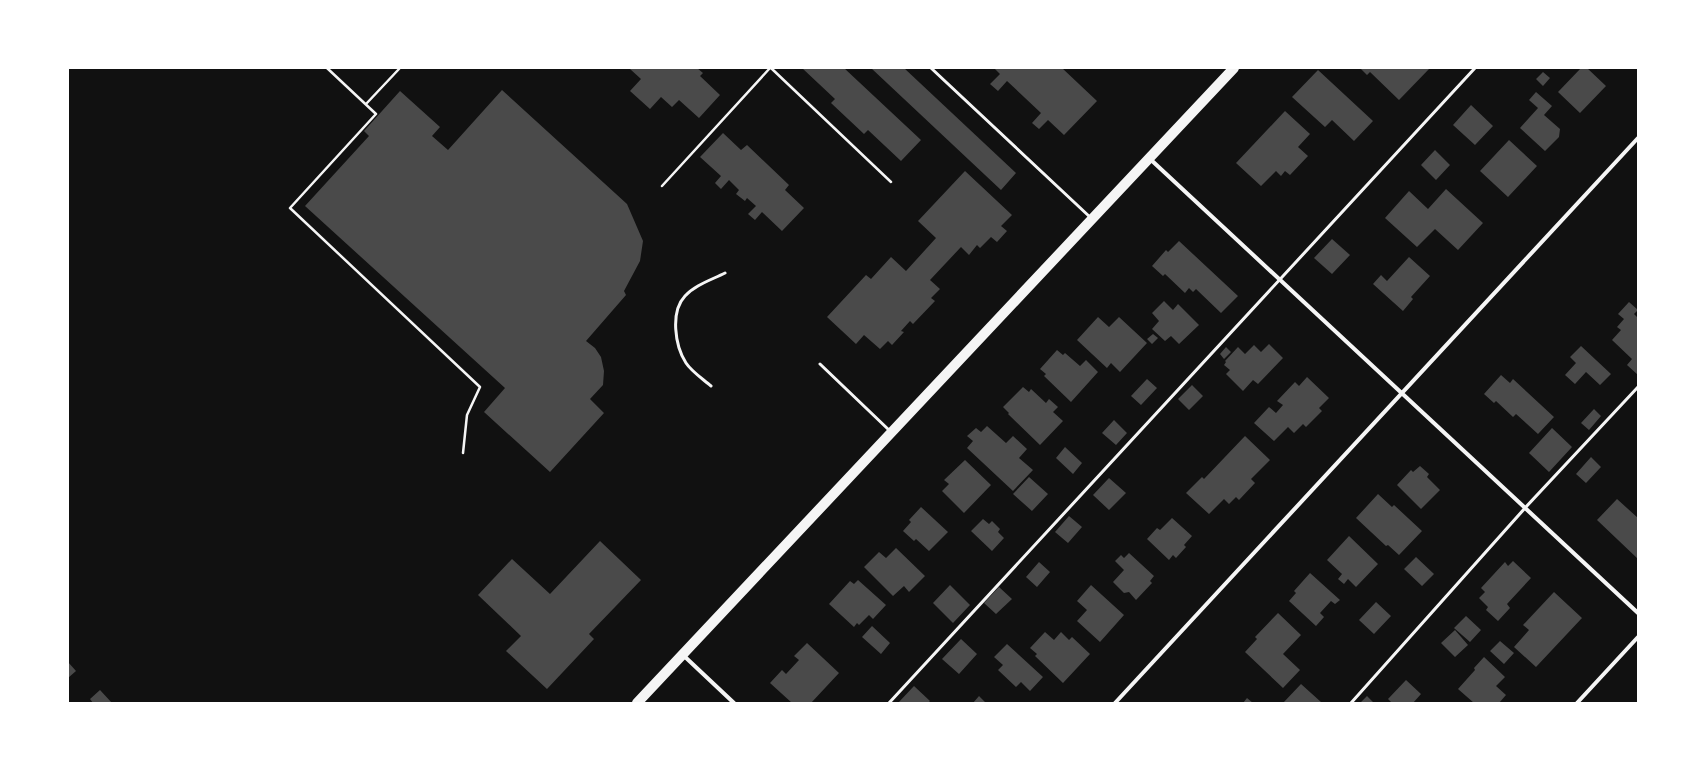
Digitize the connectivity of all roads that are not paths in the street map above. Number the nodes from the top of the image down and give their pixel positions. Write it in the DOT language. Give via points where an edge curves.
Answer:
graph roads {
  1 [pos="931,68"];
  2 [pos="1234,68"];
  3 [pos="1475,68"];
  4 [pos="1638,138"];
  5 [pos="1149,158"];
  6 [pos="1092,219"];
  7 [pos="725,273"];
  8 [pos="1279,279"];
  9 [pos="820,364"];
  10 [pos="711,386"];
  11 [pos="1638,387"];
  12 [pos="1402,393"];
  13 [pos="892,432"];
  14 [pos="1525,508"];
  15 [pos="1638,612"];
  16 [pos="1638,637"];
  17 [pos="682,654"];
  18 [pos="637,703"];
  19 [pos="734,703"];
  20 [pos="889,703"];
  21 [pos="1115,703"];
  22 [pos="1351,703"];
  23 [pos="1577,703"];
  1 -- 6 [label="lane"];
  2 -- 5 [label="main road"];
  3 -- 8 [label="lane"];
  4 -- 12 [label="street"];
  5 -- 6 [label="main road"];
  5 -- 8 [label="street"];
  6 -- 13 [label="main road"];
  7 -- 10 [label="lane" via="684,296 676,310 677,344 686,364"];
  8 -- 12 [label="street"];
  8 -- 20 [label="lane"];
  9 -- 13 [label="lane"];
  11 -- 14 [label="lane"];
  12 -- 14 [label="street"];
  12 -- 21 [label="street"];
  13 -- 17 [label="main road"];
  14 -- 15 [label="street"];
  14 -- 22 [label="lane"];
  16 -- 23 [label="street"];
  17 -- 18 [label="main road"];
  17 -- 19 [label="street"];
}
